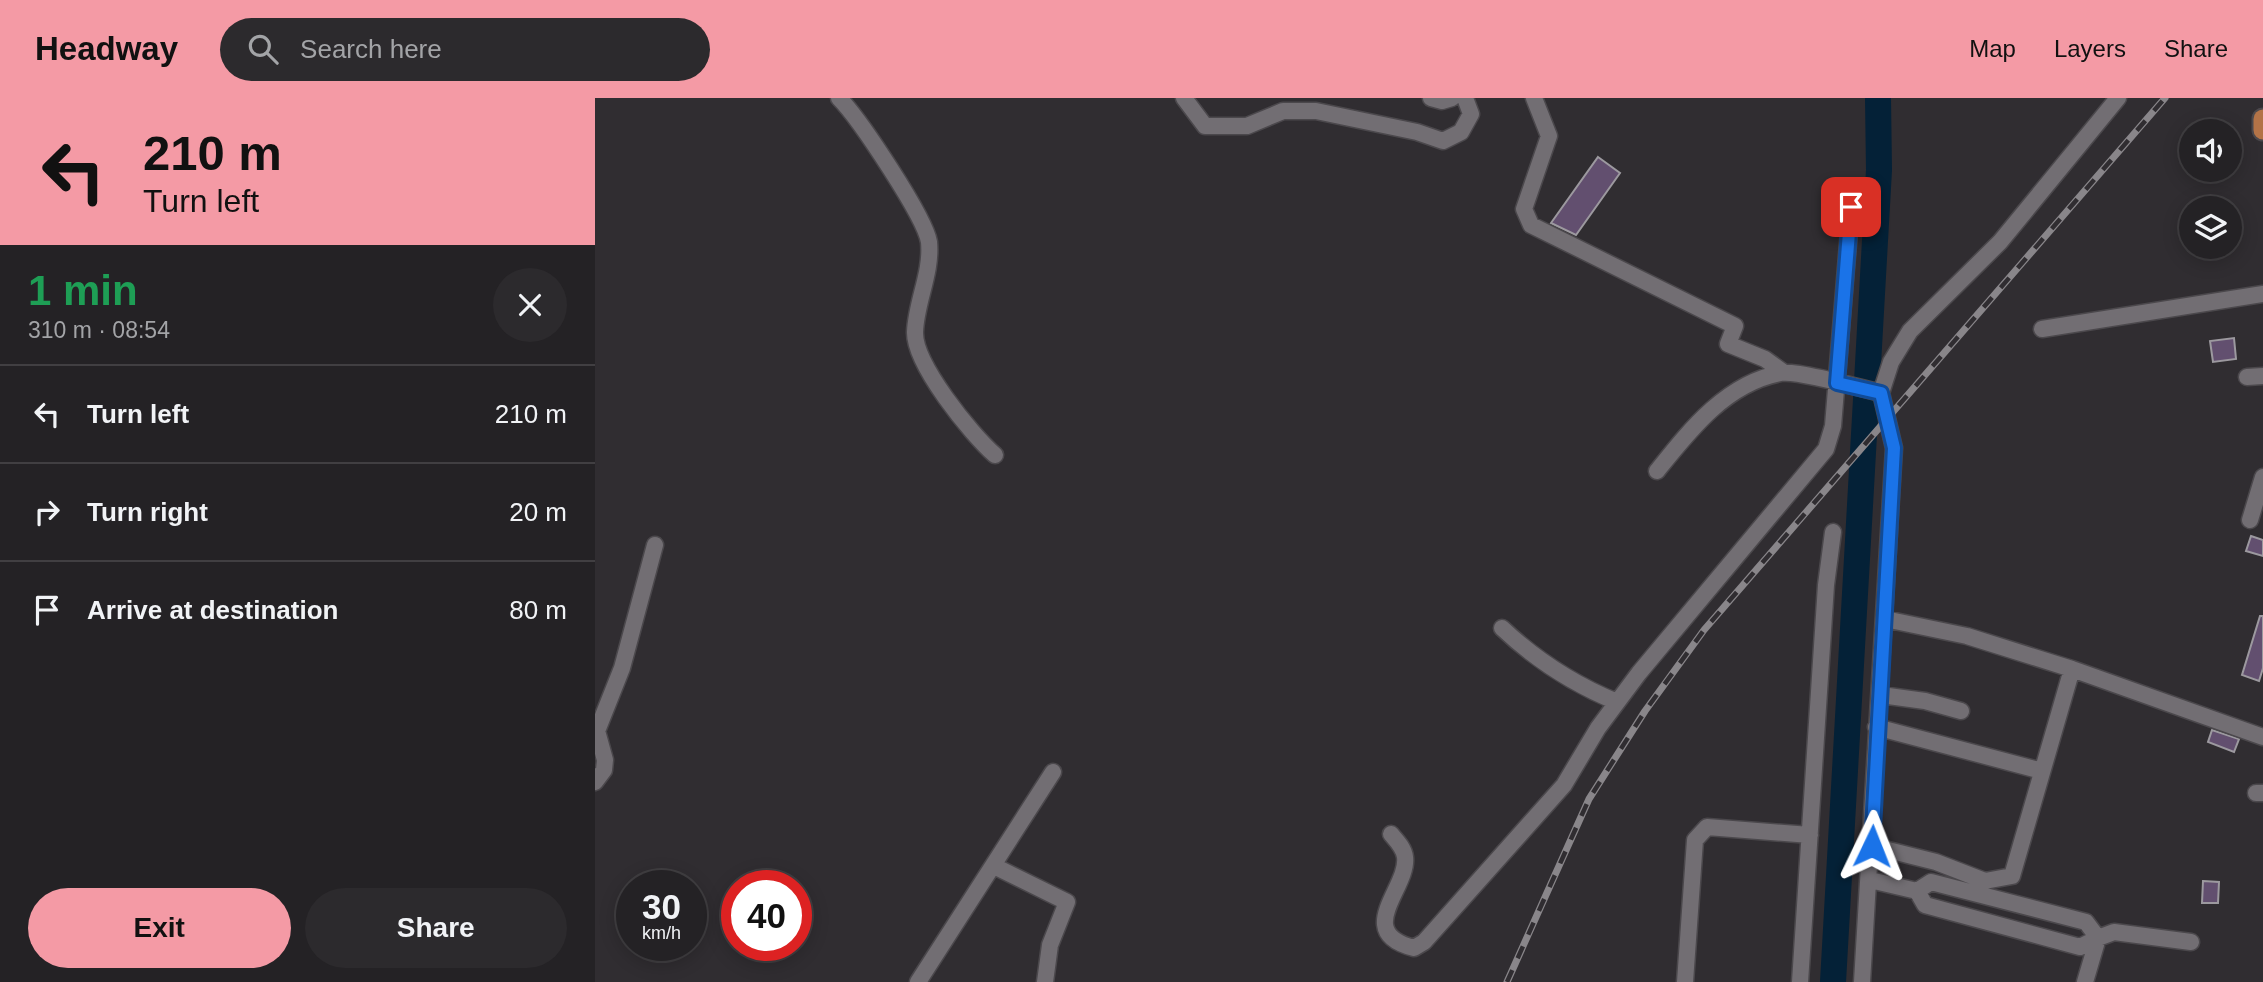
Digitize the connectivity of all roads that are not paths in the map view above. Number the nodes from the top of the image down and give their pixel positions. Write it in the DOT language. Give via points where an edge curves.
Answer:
graph roads {
  1 [pos="839,98"];
  2 [pos="1184,98"];
  3 [pos="1431,98"];
  4 [pos="1452,98"];
  5 [pos="1465,98"];
  6 [pos="1534,98"];
  7 [pos="2118,98"];
  8 [pos="2263,119"];
  9 [pos="2263,131"];
  10 [pos="1851,207"];
  11 [pos="2263,294"];
  12 [pos="2042,330"];
  13 [pos="1783,372"];
  14 [pos="1840,384"];
  15 [pos="1876,392"];
  16 [pos="995,455"];
  17 [pos="1657,471"];
  18 [pos="2263,477"];
  19 [pos="2250,520"];
  20 [pos="1833,532"];
  21 [pos="655,545"];
  22 [pos="1885,619"];
  23 [pos="1502,628"];
  24 [pos="2072,669"];
  25 [pos="1881,695"];
  26 [pos="1617,702"];
  27 [pos="1961,711"];
  28 [pos="1876,727"];
  29 [pos="2263,737"];
  30 [pos="2042,771"];
  31 [pos="1053,772"];
  32 [pos="595,782"];
  33 [pos="1391,834"];
  34 [pos="1810,835"];
  35 [pos="1872,846"];
  36 [pos="994,866"];
  37 [pos="1870,880"];
  38 [pos="1917,891"];
  39 [pos="2098,938"];
  40 [pos="2191,942"];
  41 [pos="1865,977"];
  42 [pos="918,982"];
  43 [pos="1045,982"];
  44 [pos="1685,982"];
  45 [pos="1800,982"];
  46 [pos="2085,982"];
  1 -- 16 [label="street" via="856,115 929,239 915,334 917,349 958,416"];
  2 -- 5 [label="street" via="1205,126 1247,126 1283,111 1316,111 1443,141 1461,132 1471,114"];
  3 -- 4 [label="street"];
  6 -- 13 [label="street" via="1549,136 1524,209 1531,225 1735,326 1728,344"];
  7 -- 15 [label="street" via="2000,242 1910,331"];
  8 -- 9 [label="main road"];
  10 -- 14 [label="street"];
  11 -- 12 [label="street"];
  13 -- 14 [label="street"];
  13 -- 17 [label="street" via="1733,393 1712,409"];
  14 -- 15 [label="street"];
  14 -- 26 [label="street" via="1826,449"];
  15 -- 22 [label="street" via="1894,448"];
  18 -- 19 [label="street"];
  20 -- 34 [label="street"];
  21 -- 32 [label="street" via="622,668 597,731 605,760"];
  22 -- 24 [label="street" via="1967,636"];
  22 -- 25 [label="street"];
  23 -- 26 [label="street" via="1551,669"];
  24 -- 29 [label="street"];
  24 -- 30 [label="street"];
  25 -- 27 [label="street"];
  25 -- 28 [label="street"];
  26 -- 33 [label="street" via="1564,785 1425,942 1414,948 1388,932 1384,916 1406,858"];
  28 -- 30 [label="street"];
  28 -- 35 [label="street"];
  30 -- 35 [label="street" via="2012,876 1985,881 1936,862"];
  31 -- 36 [label="street"];
  34 -- 44 [label="street" via="1707,827 1700,832 1695,840"];
  34 -- 45 [label="street"];
  35 -- 37 [label="street"];
  36 -- 42 [label="street"];
  36 -- 43 [label="street" via="1067,902 1050,945"];
  37 -- 38 [label="street"];
  37 -- 41 [label="street"];
  38 -- 39 [label="street" via="1931,882 1944,885 2086,922"];
  38 -- 39 [label="street" via="1925,905 2080,947"];
  39 -- 40 [label="street" via="2113,932"];
  39 -- 46 [label="street"];
}
